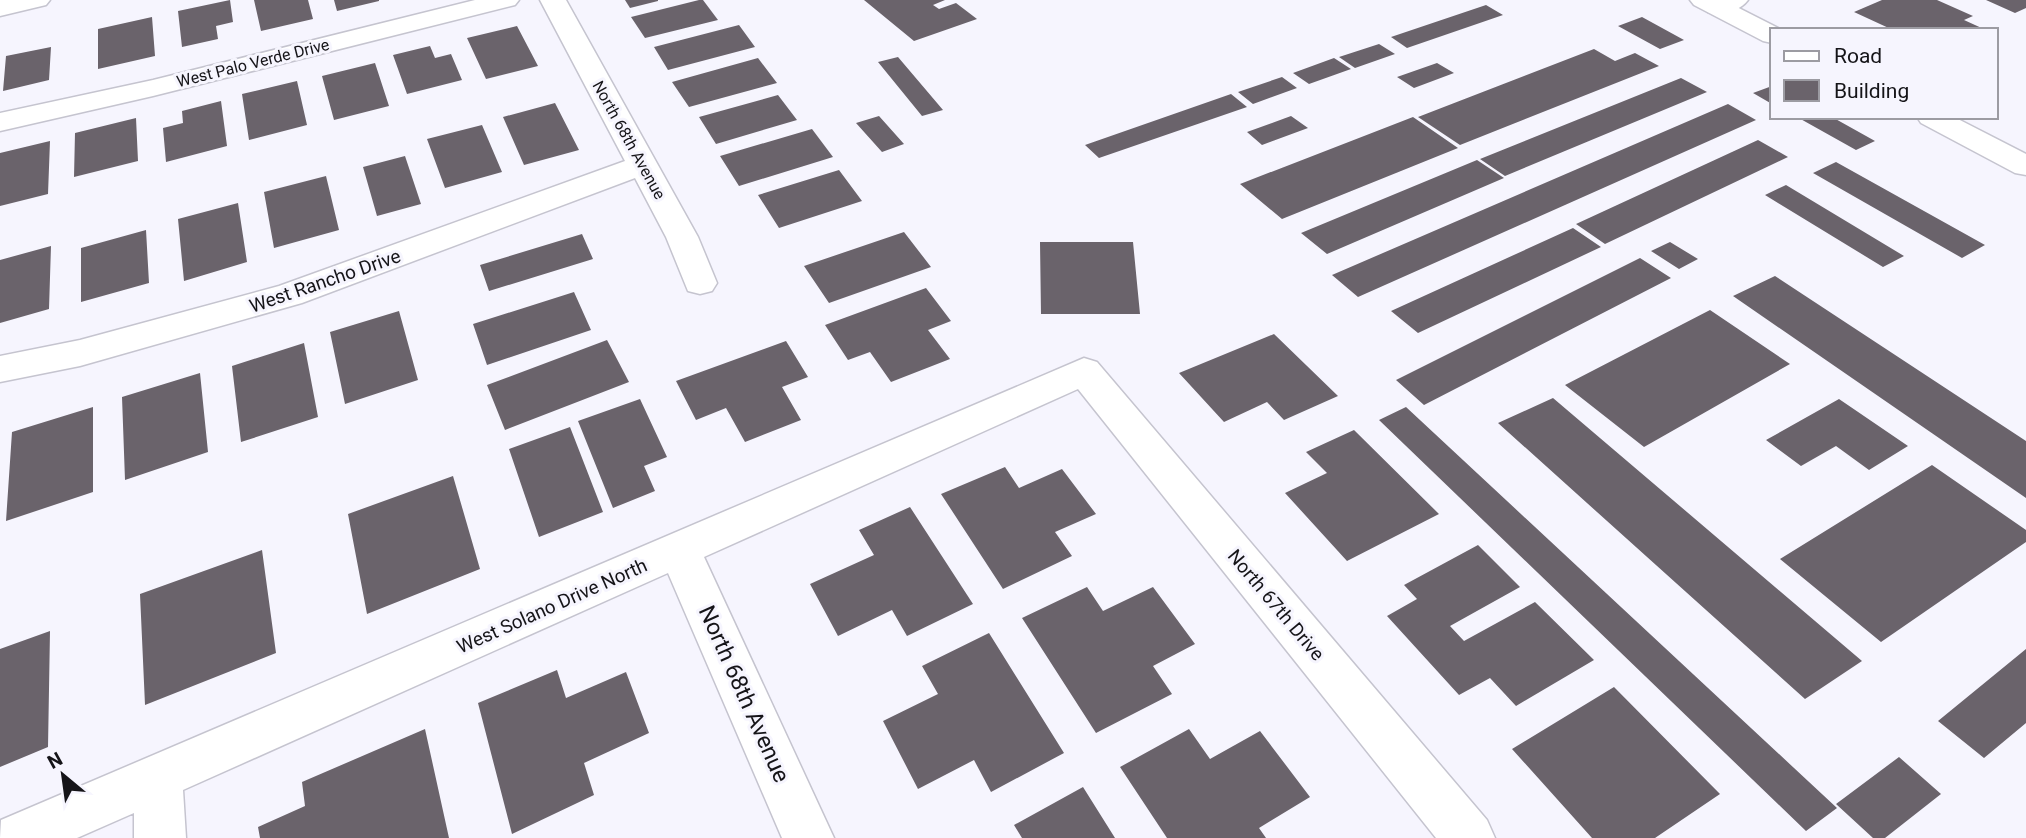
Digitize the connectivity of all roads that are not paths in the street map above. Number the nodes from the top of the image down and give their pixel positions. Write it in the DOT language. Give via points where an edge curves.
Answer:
graph roads {
  1 [pos="37,0"];
  2 [pos="506,0"];
  3 [pos="553,0"];
  4 [pos="1719,2"];
  5 [pos="0,8"];
  6 [pos="1770,34"];
  7 [pos="1935,119"];
  8 [pos="0,122"];
  9 [pos="642,165"];
  10 [pos="2026,166"];
  11 [pos="700,283"];
  12 [pos="0,369"];
  13 [pos="1084,371"];
  14 [pos="680,550"];
  15 [pos="158,777"];
  16 [pos="19,838"];
  17 [pos="160,838"];
  18 [pos="808,838"];
  19 [pos="1469,838"];
  1 -- 5 [label="street"];
  2 -- 8 [label="street, West Palo Verde Drive"];
  3 -- 9 [label="street, North 68th Avenue"];
  4 -- 6 [label="street"];
  7 -- 10 [label="street"];
  9 -- 11 [label="street, North 68th Avenue" via="682,237"];
  9 -- 12 [label="street, West Rancho Drive" via="290,295 80,353"];
  13 -- 14 [label="street, West Solano Drive North"];
  13 -- 19 [label="street, North 67th Drive"];
  14 -- 15 [label="street, West Solano Drive North"];
  14 -- 18 [label="street, North 68th Avenue"];
  15 -- 16 [label="street, West Solano Drive North"];
  15 -- 17 [label="street"];
}
